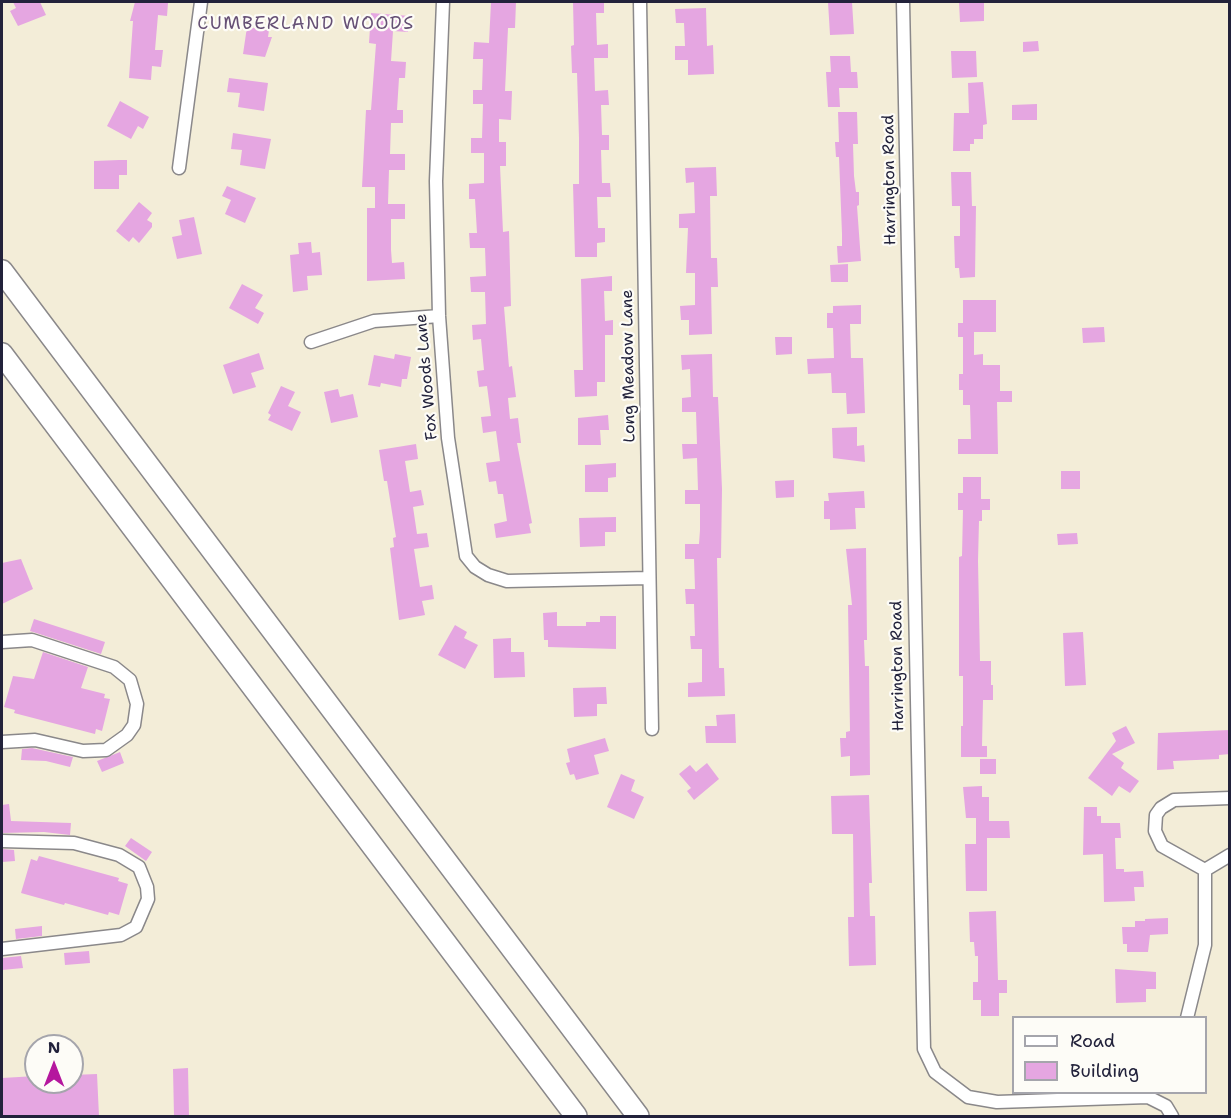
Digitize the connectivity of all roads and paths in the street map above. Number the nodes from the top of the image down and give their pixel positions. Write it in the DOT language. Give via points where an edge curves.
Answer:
graph roads {
  1 [pos="201,2"];
  2 [pos="443,2"];
  3 [pos="640,2"];
  4 [pos="903,2"];
  5 [pos="179,168"];
  6 [pos="2,271"];
  7 [pos="439,316"];
  8 [pos="311,342"];
  9 [pos="2,354"];
  10 [pos="649,578"];
  11 [pos="2,642"];
  12 [pos="652,729"];
  13 [pos="2,742"];
  14 [pos="1230,798"];
  15 [pos="2,841"];
  16 [pos="1230,855"];
  17 [pos="1205,870"];
  18 [pos="2,949"];
  19 [pos="1187,1016"];
  20 [pos="1159,1096"];
  21 [pos="576,1116"];
  22 [pos="638,1116"];
  23 [pos="1172,1116"];
  1 -- 5 [label="street"];
  2 -- 7 [label="street, Fox Woods Lane" via="436,181"];
  3 -- 10 [label="street, Long Meadow Lane"];
  4 -- 20 [label="street, Harrington Road" via="924,1049 935,1072 945,1082 982,1101"];
  6 -- 22 [label="highway"];
  7 -- 8 [label="street" via="374,321"];
  7 -- 10 [label="street, Fox Woods Lane" via="448,438 466,556 488,575 507,581"];
  9 -- 21 [label="highway"];
  10 -- 12 [label="street, Long Meadow Lane"];
  11 -- 13 [label="street" via="32,640 114,667 130,680 137,704 134,725 106,750 83,751 35,740"];
  14 -- 17 [label="street" via="1174,800 1156,815 1155,831 1162,846"];
  15 -- 18 [label="street" via="74,843 119,855 140,867 148,899 136,927 121,935"];
  16 -- 17 [label="street"];
  17 -- 19 [label="street" via="1205,945"];
  20 -- 23 [label="street, Harrington Road"];
}
